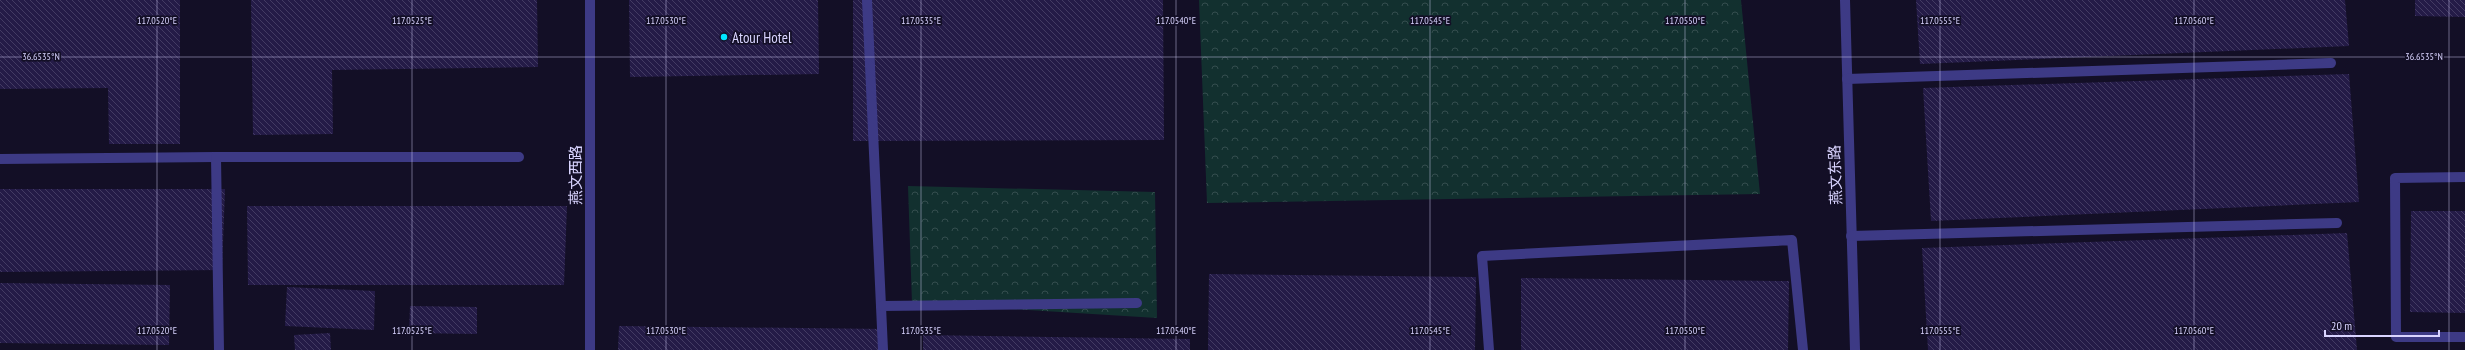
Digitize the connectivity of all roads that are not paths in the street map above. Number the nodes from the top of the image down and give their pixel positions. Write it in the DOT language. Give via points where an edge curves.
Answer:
graph roads {
  1 [pos="590,0"];
  2 [pos="867,0"];
  3 [pos="1845,0"];
  4 [pos="2331,63"];
  5 [pos="1847,79"];
  6 [pos="519,156"];
  7 [pos="216,157"];
  8 [pos="0,159"];
  9 [pos="2465,177"];
  10 [pos="2337,223"];
  11 [pos="1852,236"];
  12 [pos="1137,303"];
  13 [pos="881,306"];
  14 [pos="2465,337"];
  15 [pos="219,350"];
  16 [pos="590,350"];
  17 [pos="883,350"];
  18 [pos="1489,350"];
  19 [pos="1803,350"];
  20 [pos="1855,350"];
  1 -- 16 [label="street, 燕文西路"];
  2 -- 13 [label="street"];
  3 -- 5 [label="street, 燕文东路"];
  4 -- 5 [label="street"];
  5 -- 11 [label="street, 燕文东路"];
  6 -- 7 [label="street"];
  7 -- 8 [label="street"];
  7 -- 15 [label="street"];
  9 -- 14 [label="street" via="2395,178 2396,337"];
  10 -- 11 [label="street"];
  11 -- 20 [label="street, 燕文东路"];
  12 -- 13 [label="street"];
  13 -- 17 [label="street"];
  18 -- 19 [label="street" via="1482,256 1792,240"];
}
